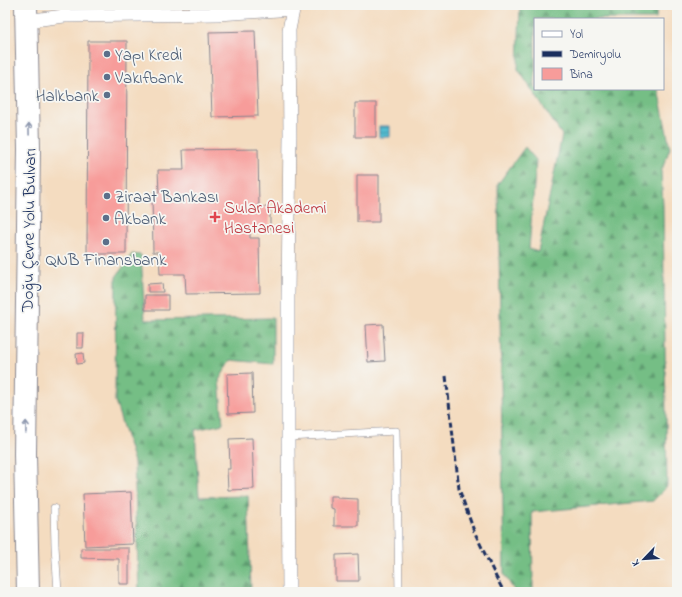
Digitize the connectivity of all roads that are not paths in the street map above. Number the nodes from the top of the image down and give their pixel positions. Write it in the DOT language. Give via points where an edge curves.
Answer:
graph roads {
  1 [pos="293,7"];
  2 [pos="26,13"];
  3 [pos="288,437"];
  4 [pos="25,454"];
  5 [pos="54,508"];
  6 [pos="28,592"];
  7 [pos="44,592"];
  8 [pos="58,592"];
  9 [pos="289,592"];
  10 [pos="399,592"];
  1 -- 2 [label="street" via="218,14 64,16"];
  1 -- 3 [label="street" via="289,30"];
  4 -- 2 [label="highway, Doğu Çevre Yolu Bulvarı, one-way" via="29,164"];
  3 -- 9 [label="street"];
  3 -- 10 [label="lane" via="396,431"];
  4 -- 6 [label="highway, Doğu Çevre Yolu Bulvarı"];
  4 -- 7 [label="highway, Doğu Çevre Yolu Bulvarı" via="37,519"];
  5 -- 8 [label="lane"];
}
